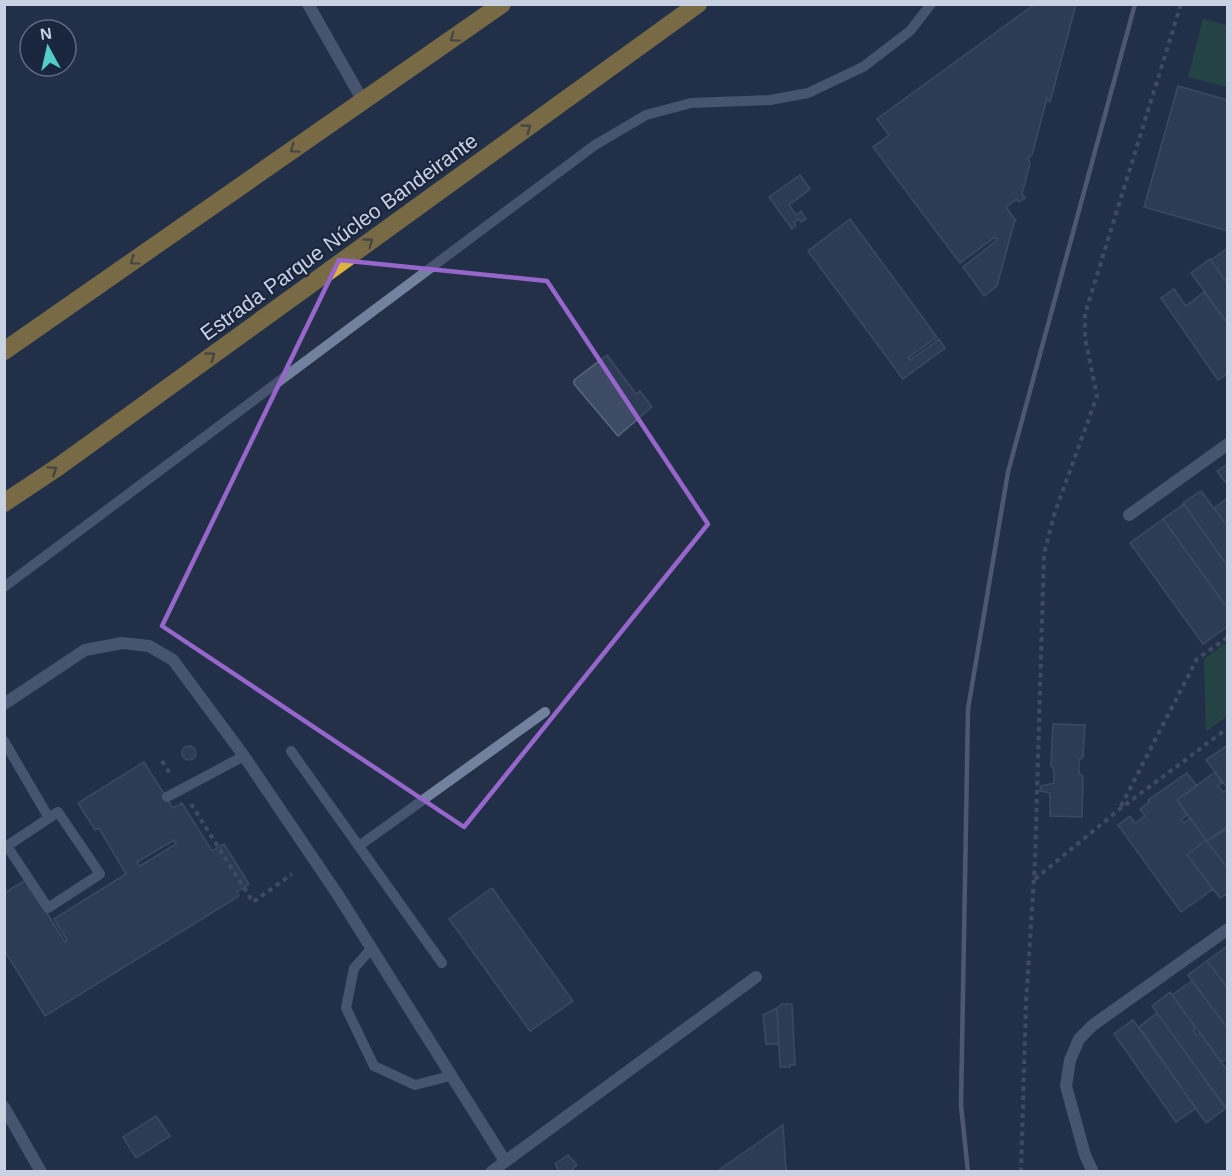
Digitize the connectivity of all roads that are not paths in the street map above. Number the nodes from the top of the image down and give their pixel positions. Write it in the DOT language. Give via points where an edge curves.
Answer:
graph roads {
  1 [pos="308,4"];
  2 [pos="502,4"];
  3 [pos="698,4"];
  4 [pos="931,4"];
  5 [pos="363,101"];
  6 [pos="4,351"];
  7 [pos="1227,444"];
  8 [pos="4,503"];
  9 [pos="1129,515"];
  10 [pos="4,587"];
  11 [pos="4,704"];
  12 [pos="545,712"];
  13 [pos="4,741"];
  14 [pos="291,751"];
  15 [pos="244,756"];
  16 [pos="167,797"];
  17 [pos="49,818"];
  18 [pos="359,846"];
  19 [pos="1227,929"];
  20 [pos="371,949"];
  21 [pos="442,963"];
  22 [pos="756,977"];
  23 [pos="450,1076"];
  24 [pos="4,1107"];
  25 [pos="505,1161"];
  26 [pos="41,1172"];
  27 [pos="491,1172"];
  28 [pos="1093,1172"];
  1 -- 5 [label="street"];
  2 -- 5 [label="highway, one-way"];
  8 -- 3 [label="highway, Estrada Parque Núcleo Bandeirante, one-way"];
  4 -- 10 [label="lane" via="910,31 863,67 808,93 770,100 691,103 646,115 595,145"];
  5 -- 6 [label="highway, one-way"];
  7 -- 9 [label="street"];
  11 -- 15 [label="street" via="85,650 122,643 149,646 173,660"];
  12 -- 18 [label="lane"];
  13 -- 17 [label="lane"];
  14 -- 18 [label="lane"];
  15 -- 16 [label="lane"];
  15 -- 20 [label="street"];
  17 -- 17 [label="lane" via="58,812 99,874 48,908 7,846"];
  18 -- 21 [label="lane"];
  19 -- 28 [label="street" via="1078,1039 1066,1086"];
  20 -- 23 [label="street"];
  20 -- 23 [label="lane" via="354,968 346,1008 374,1066 415,1085"];
  22 -- 25 [label="street"];
  23 -- 25 [label="street"];
  24 -- 26 [label="street"];
  25 -- 27 [label="street"];
}
